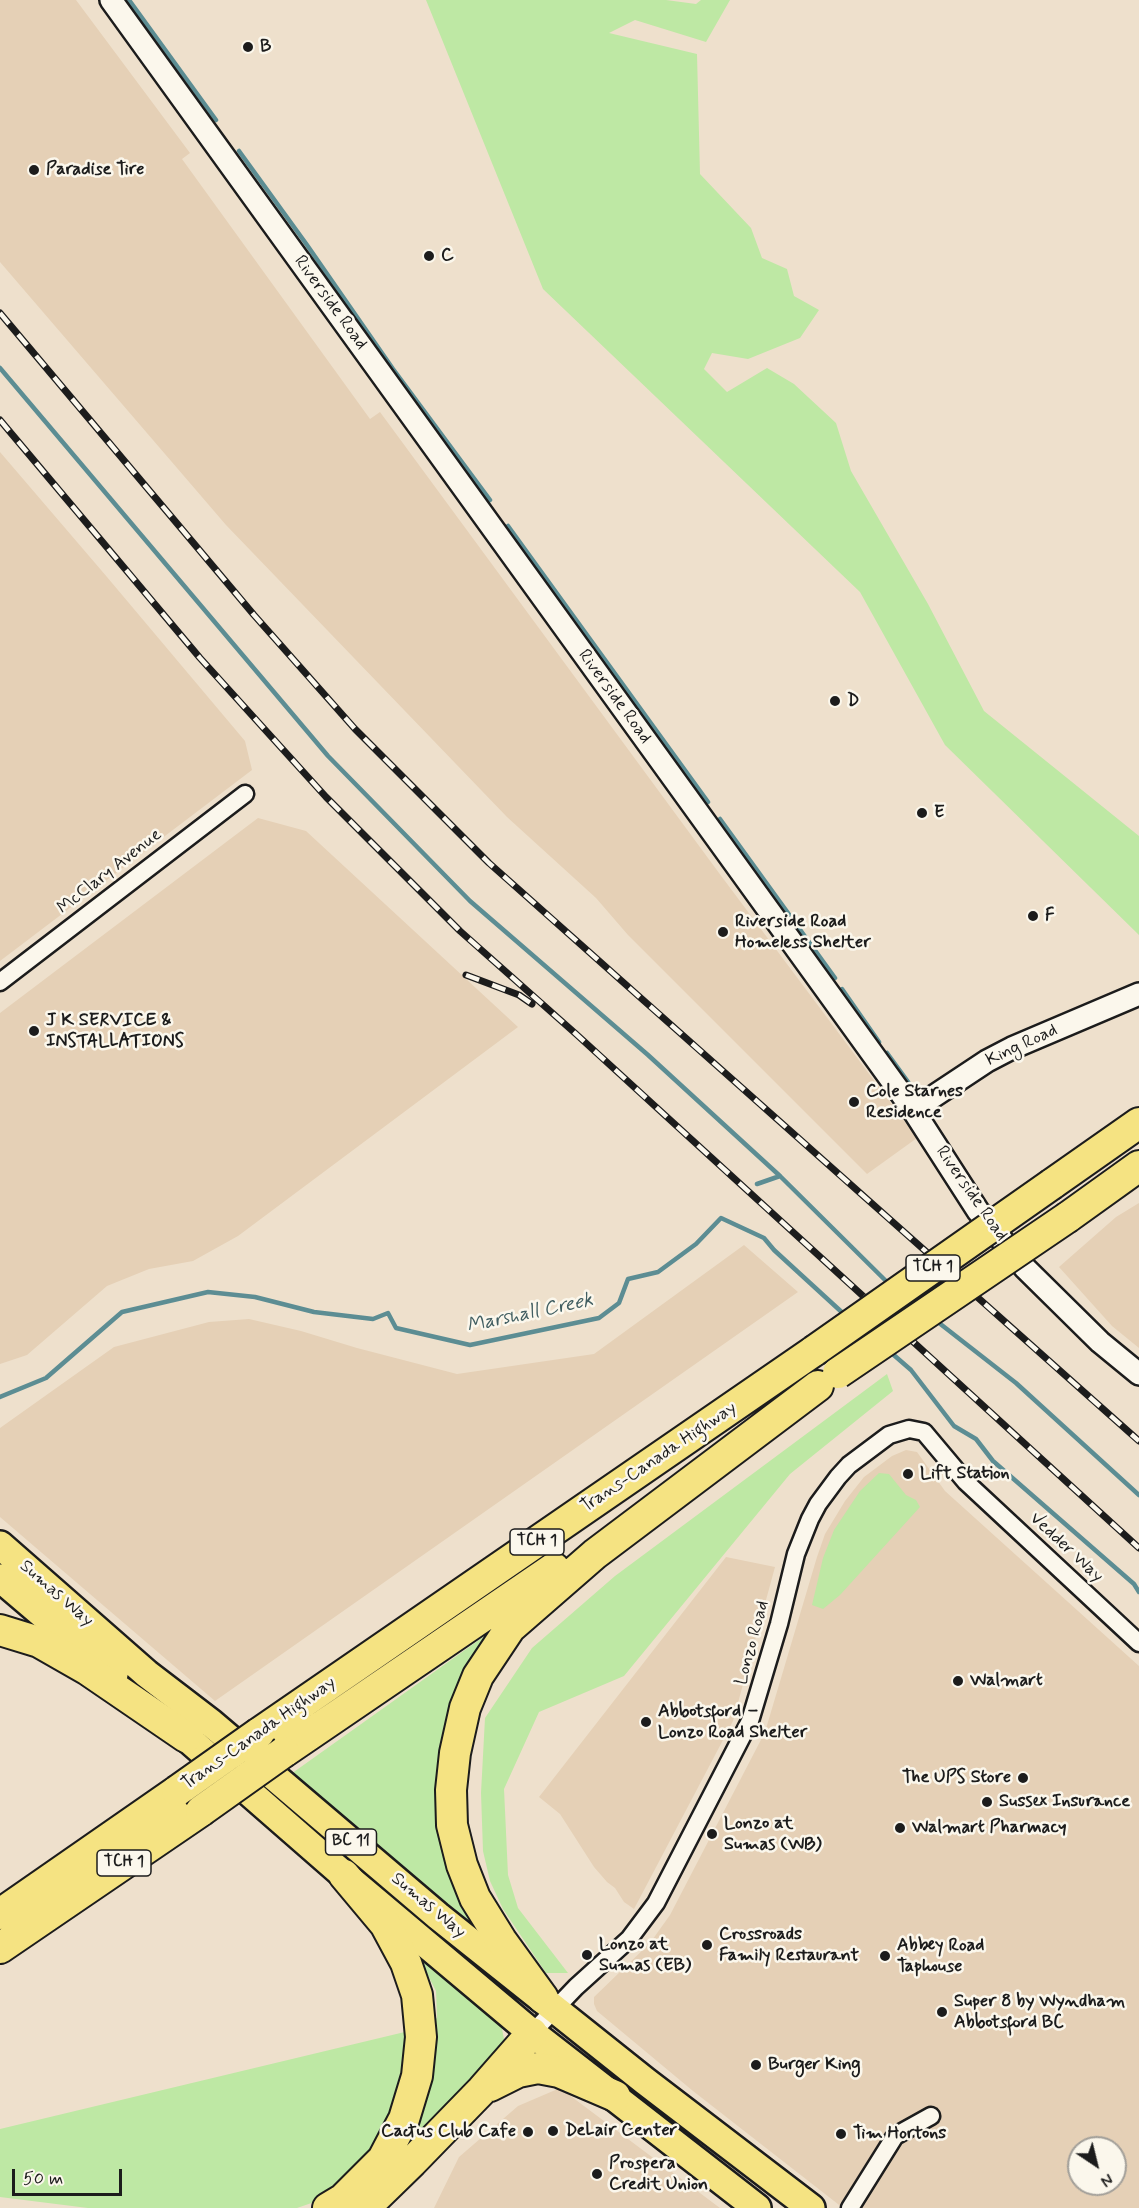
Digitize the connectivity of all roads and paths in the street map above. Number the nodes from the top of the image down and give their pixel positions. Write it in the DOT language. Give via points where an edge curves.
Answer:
graph roads {
  1 [pos="111,0"];
  2 [pos="245,794"];
  3 [pos="0,982"];
  4 [pos="1139,994"];
  5 [pos="913,1110"];
  6 [pos="1139,1123"];
  7 [pos="1139,1167"];
  8 [pos="1139,1374"];
  9 [pos="828,1380"];
  10 [pos="966,1482"];
  11 [pos="0,1545"];
  12 [pos="0,1578"];
  13 [pos="0,1630"];
  14 [pos="1139,1643"];
  15 [pos="186,1737"];
  16 [pos="112,1836"];
  17 [pos="344,1875"];
  18 [pos="0,1901"];
  19 [pos="0,1914"];
  20 [pos="47,1914"];
  21 [pos="0,1948"];
  22 [pos="0,1967"];
  23 [pos="549,2003"];
  24 [pos="532,2033"];
  25 [pos="482,2090"];
  26 [pos="615,2096"];
  27 [pos="931,2116"];
  28 [pos="328,2208"];
  29 [pos="362,2208"];
  30 [pos="757,2208"];
  31 [pos="811,2208"];
  32 [pos="850,2208"];
  1 -- 5 [label="street, Riverside Road"];
  2 -- 3 [label="street, McClary Avenue"];
  4 -- 5 [label="street, King Road" via="1012,1048"];
  5 -- 8 [label="street, Riverside Road" via="978,1211 1026,1268 1100,1342"];
  6 -- 16 [label="highway, Trans-Canada Highway / TCH 1, bridge"];
  7 -- 9 [label="highway, Trans-Canada Highway / TCH 1, bridge"];
  9 -- 20 [label="highway, Trans-Canada Highway / TCH 1, bridge"];
  9 -- 23 [label="highway" via="595,1554 510,1628 478,1676 465,1707 455,1753 452,1825 475,1898"];
  10 -- 14 [label="street, Vedder Way"];
  10 -- 23 [label="street, Lonzo Road" via="924,1432 909,1429 889,1436 838,1477 818,1504 796,1554 750,1721 656,1903 629,1939 576,1987"];
  11 -- 23 [label="highway, Sumas Way / BC 11" via="147,1674"];
  12 -- 15 [label="highway, Sumas Way / BC 11"];
  13 -- 15 [label="highway" via="39,1642"];
  15 -- 17 [label="highway, Sumas Way / BC 11"];
  16 -- 18 [label="highway"];
  16 -- 19 [label="highway, Trans-Canada Highway / TCH 1"];
  17 -- 24 [label="highway, Sumas Way / BC 11"];
  17 -- 28 [label="highway" via="385,1924 406,1963 417,1995 421,2037 417,2076 404,2119 383,2159 343,2199"];
  20 -- 21 [label="highway, Trans-Canada Highway / TCH 1"];
  20 -- 22 [label="highway"];
  23 -- 24 [label="street, Lonzo Road"];
  23 -- 31 [label="highway, Sumas Way / BC 11"];
  24 -- 25 [label="highway"];
  24 -- 26 [label="highway, Sumas Way / BC 11"];
  25 -- 26 [label="highway" via="518,2072 538,2068 559,2072"];
  25 -- 29 [label="highway"];
  26 -- 30 [label="highway, Sumas Way / BC 11"];
  27 -- 32 [label="street" via="895,2136"];
}
